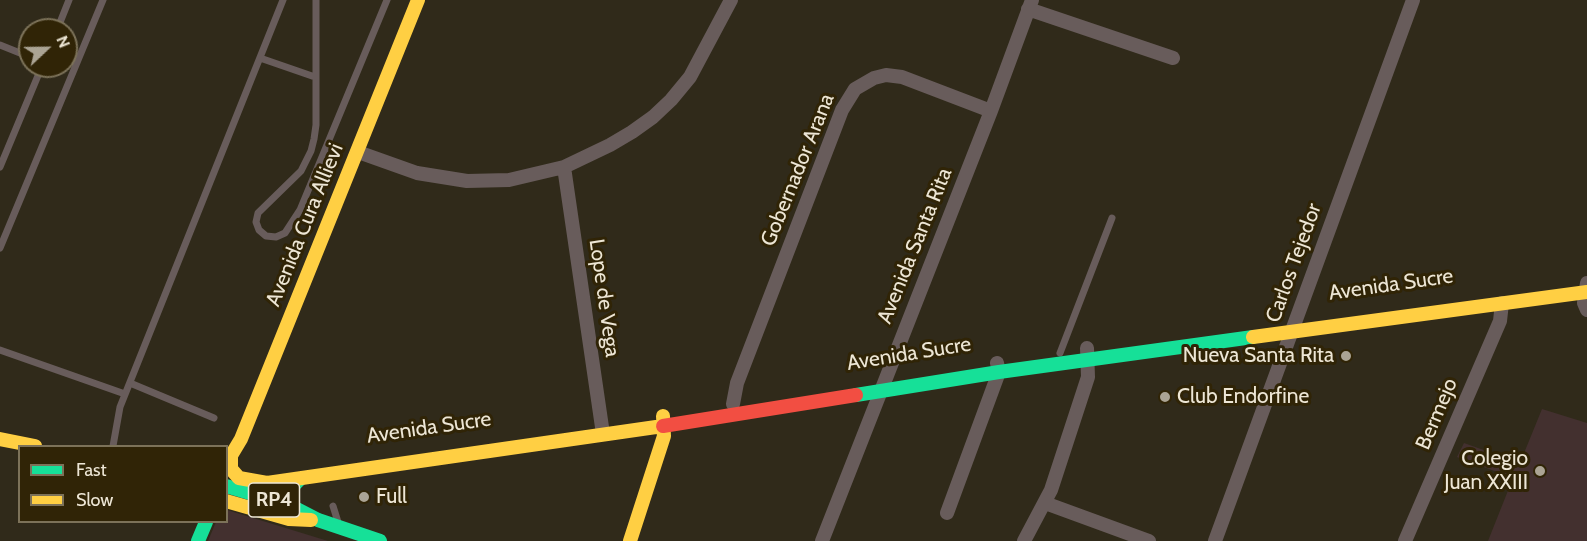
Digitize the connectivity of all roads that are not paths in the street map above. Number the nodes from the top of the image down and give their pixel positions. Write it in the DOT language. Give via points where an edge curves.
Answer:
graph roads {
  1 [pos="69,0"];
  2 [pos="103,0"];
  3 [pos="283,0"];
  4 [pos="316,0"];
  5 [pos="387,0"];
  6 [pos="418,0"];
  7 [pos="731,0"];
  8 [pos="1413,0"];
  9 [pos="1030,5"];
  10 [pos="62,18"];
  11 [pos="0,45"];
  12 [pos="18,52"];
  13 [pos="260,58"];
  14 [pos="1173,58"];
  15 [pos="315,77"];
  16 [pos="37,78"];
  17 [pos="991,111"];
  18 [pos="358,152"];
  19 [pos="0,167"];
  20 [pos="564,167"];
  21 [pos="1112,218"];
  22 [pos="0,248"];
  23 [pos="1586,286"];
  24 [pos="1502,303"];
  25 [pos="1587,310"];
  26 [pos="1293,326"];
  27 [pos="0,350"];
  28 [pos="1060,353"];
  29 [pos="1088,354"];
  30 [pos="998,367"];
  31 [pos="130,383"];
  32 [pos="882,385"];
  33 [pos="125,394"];
  34 [pos="733,404"];
  35 [pos="214,418"];
  36 [pos="664,421"];
  37 [pos="602,429"];
  38 [pos="0,439"];
  39 [pos="241,439"];
  40 [pos="26,445"];
  41 [pos="113,445"];
  42 [pos="229,460"];
  43 [pos="257,472"];
  44 [pos="233,477"];
  45 [pos="300,479"];
  46 [pos="228,487"];
  47 [pos="228,502"];
  48 [pos="1045,503"];
  49 [pos="287,504"];
  50 [pos="333,506"];
  51 [pos="947,513"];
  52 [pos="318,520"];
  53 [pos="339,528"];
  54 [pos="380,541"];
  55 [pos="630,541"];
  56 [pos="822,541"];
  57 [pos="1024,541"];
  58 [pos="1149,541"];
  59 [pos="1215,541"];
  60 [pos="1405,541"];
  1 -- 10 [label="lane"];
  2 -- 22 [label="lane"];
  3 -- 13 [label="lane"];
  4 -- 15 [label="lane"];
  5 -- 15 [label="lane" via="300,210 285,233 266,236 256,222 258,213 301,171 311,151 316,125"];
  6 -- 18 [label="main road, Avenida Cura Allievi"];
  7 -- 20 [label="street" via="690,77 659,112 610,146"];
  8 -- 26 [label="street, Carlos Tejedor"];
  9 -- 14 [label="street"];
  9 -- 17 [label="street, Avenida Santa Rita"];
  11 -- 12 [label="lane"];
  13 -- 15 [label="lane"];
  13 -- 31 [label="lane"];
  16 -- 19 [label="lane"];
  17 -- 32 [label="street, Avenida Santa Rita"];
  17 -- 34 [label="street, Gobernador Arana" via="902,77 874,78 855,89 842,110 737,383"];
  18 -- 20 [label="street" via="417,173 467,181 508,180"];
  18 -- 39 [label="main road, Avenida Cura Allievi"];
  20 -- 37 [label="street, Lope de Vega"];
  21 -- 28 [label="lane"];
  23 -- 24 [label="main road, Avenida Sucre"];
  23 -- 25 [label="street"];
  23 -- 26 [label="main road, Avenida Sucre"];
  24 -- 26 [label="main road, Avenida Sucre"];
  24 -- 60 [label="street, Bermejo" via="1500,321"];
  26 -- 29 [label="main road, Avenida Sucre"];
  26 -- 59 [label="street, Carlos Tejedor"];
  27 -- 33 [label="lane"];
  28 -- 29 [label="main road, Avenida Sucre"];
  28 -- 30 [label="main road, Avenida Sucre"];
  29 -- 30 [label="main road, Avenida Sucre"];
  29 -- 48 [label="street" via="1088,377"];
  30 -- 32 [label="main road, Avenida Sucre"];
  30 -- 51 [label="street"];
  31 -- 33 [label="lane"];
  31 -- 35 [label="lane"];
  32 -- 34 [label="main road, Avenida Sucre"];
  32 -- 36 [label="main road, Avenida Sucre"];
  32 -- 56 [label="street, Avenida Santa Rita"];
  33 -- 41 [label="lane"];
  34 -- 36 [label="main road, Avenida Sucre"];
  36 -- 37 [label="main road, Avenida Sucre"];
  36 -- 55 [label="main road" via="664,436"];
  37 -- 43 [label="main road, Avenida Sucre"];
  37 -- 45 [label="main road, Avenida Sucre" via="334,477"];
  38 -- 40 [label="main road"];
  39 -- 42 [label="main road, Avenida Cura Allievi"];
  39 -- 43 [label="main road" via="243,462"];
  42 -- 44 [label="main road"];
  43 -- 44 [label="main road, Avenida Sucre"];
  44 -- 45 [label="main road, Avenida Sucre" via="267,483"];
  45 -- 49 [label="main road" via="290,489"];
  46 -- 49 [label="main road, RP4"];
  47 -- 52 [label="main road, RP4" via="289,519"];
  48 -- 57 [label="street"];
  48 -- 58 [label="street"];
  49 -- 52 [label="main road, RP4"];
  50 -- 53 [label="lane"];
  52 -- 53 [label="main road, RP4"];
  53 -- 54 [label="main road, RP4"];
}
